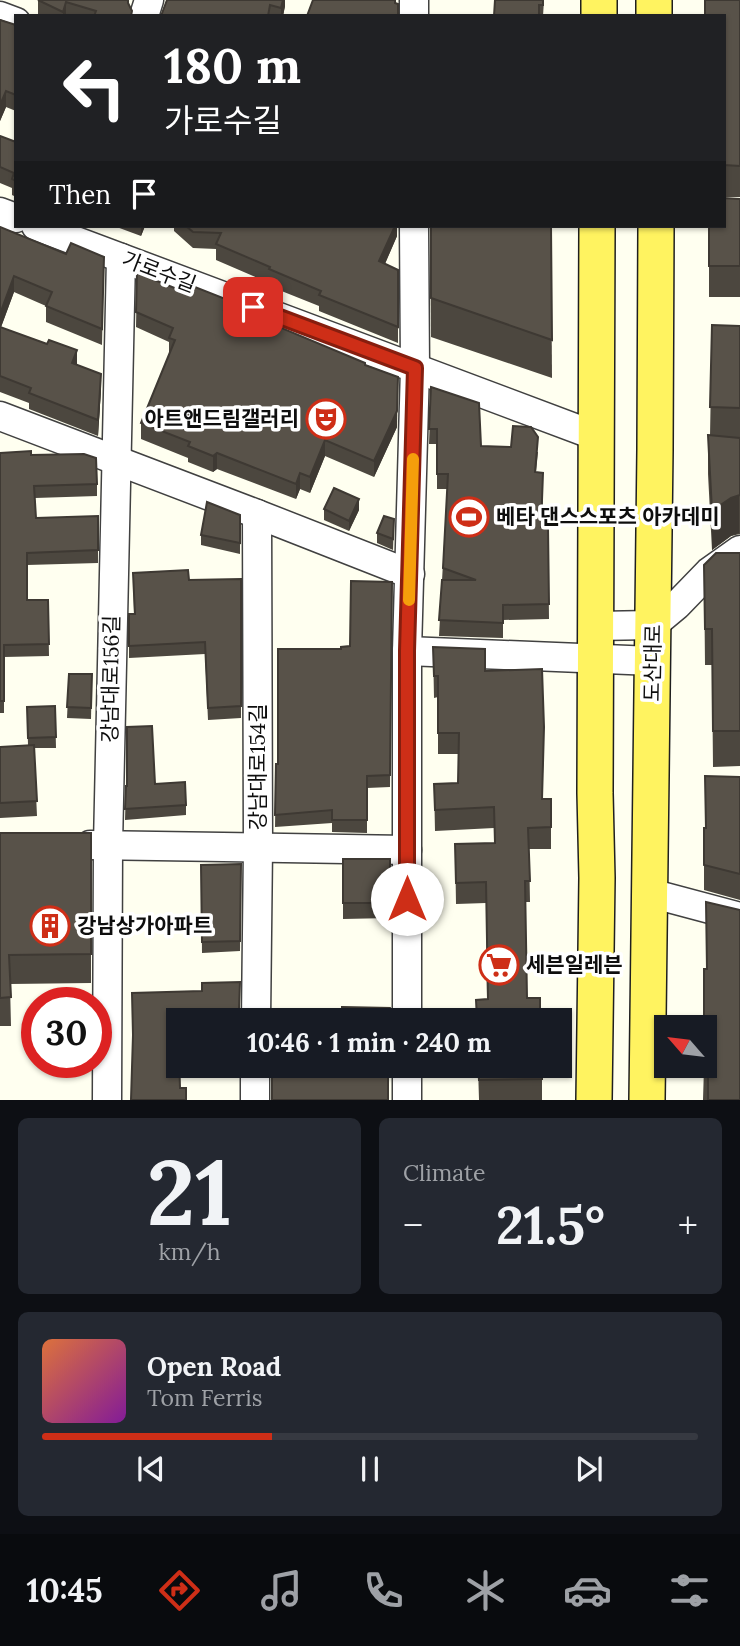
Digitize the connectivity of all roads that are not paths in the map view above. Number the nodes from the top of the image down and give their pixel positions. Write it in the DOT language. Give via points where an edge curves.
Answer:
graph roads {
  1 [pos="48,228"];
  2 [pos="414,228"];
  3 [pos="591,228"];
  4 [pos="656,228"];
  5 [pos="65,231"];
  6 [pos="121,258"];
  7 [pos="415,368"];
  8 [pos="0,416"];
  9 [pos="596,436"];
  10 [pos="116,461"];
  11 [pos="257,514"];
  12 [pos="740,550"];
  13 [pos="410,574"];
  14 [pos="653,625"];
  15 [pos="596,643"];
  16 [pos="407,651"];
  17 [pos="653,661"];
  18 [pos="67,845"];
  19 [pos="107,845"];
  20 [pos="258,847"];
  21 [pos="407,850"];
  22 [pos="650,893"];
  23 [pos="740,917"];
  24 [pos="256,1008"];
  25 [pos="407,1008"];
  26 [pos="255,1078"];
  27 [pos="407,1078"];
  28 [pos="107,1100"];
  29 [pos="255,1100"];
  30 [pos="407,1100"];
  31 [pos="594,1100"];
  32 [pos="647,1100"];
  1 -- 5 [label="street, 가로수길"];
  2 -- 7 [label="street"];
  3 -- 9 [label="main road"];
  4 -- 14 [label="main road, 도산대로"];
  5 -- 6 [label="street, 가로수길"];
  6 -- 7 [label="street, 가로수길"];
  6 -- 10 [label="street, 강남대로156길"];
  7 -- 9 [label="street, 가로수길"];
  7 -- 13 [label="street"];
  8 -- 10 [label="street"];
  9 -- 15 [label="main road"];
  10 -- 11 [label="street"];
  10 -- 19 [label="street, 강남대로156길"];
  11 -- 13 [label="street"];
  11 -- 20 [label="street, 강남대로154길"];
  12 -- 14 [label="street" via="709,572"];
  13 -- 16 [label="street"];
  14 -- 15 [label="street"];
  14 -- 17 [label="main road, 도산대로"];
  15 -- 16 [label="street"];
  15 -- 17 [label="street"];
  15 -- 31 [label="main road"];
  16 -- 21 [label="street"];
  17 -- 22 [label="main road, 도산대로"];
  18 -- 19 [label="street"];
  19 -- 20 [label="street"];
  19 -- 28 [label="street, 강남대로156길"];
  20 -- 21 [label="street"];
  20 -- 24 [label="street, 강남대로154길"];
  21 -- 25 [label="street"];
  22 -- 23 [label="street"];
  22 -- 32 [label="main road, 도산대로"];
  26 -- 29 [label="street"];
  27 -- 30 [label="street"];
}
